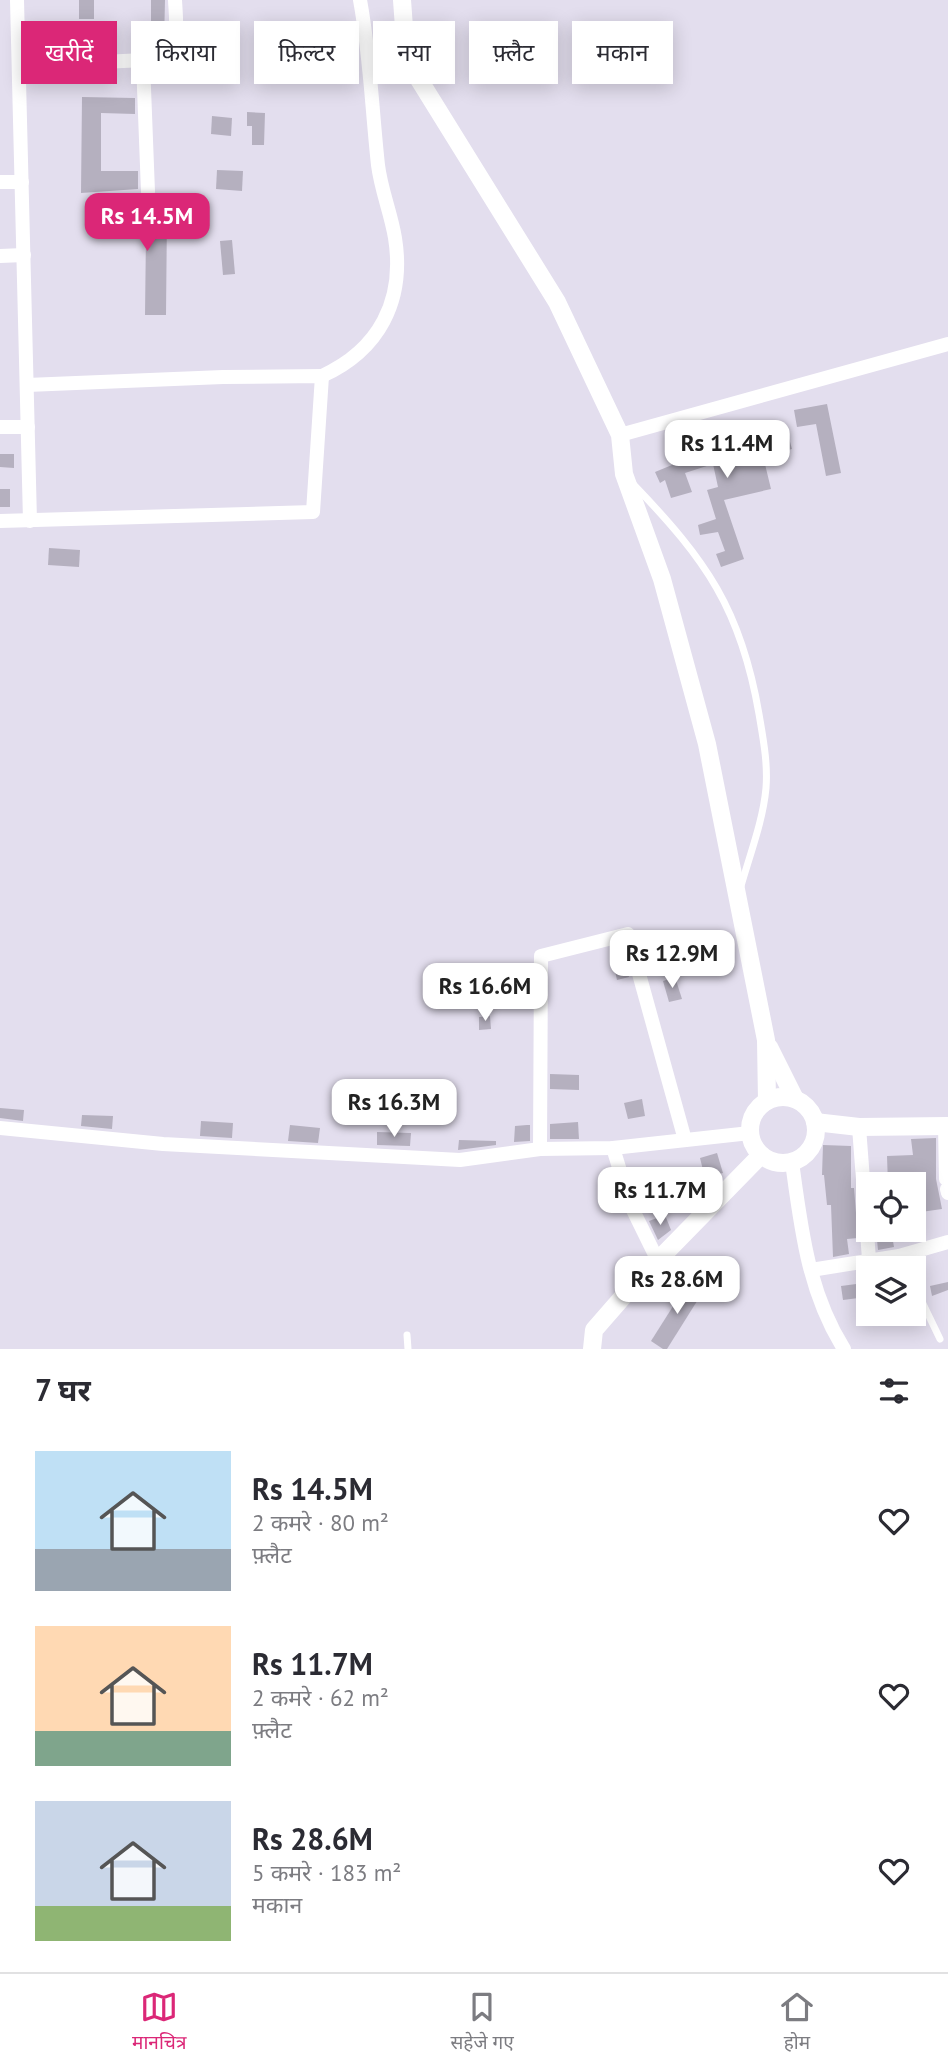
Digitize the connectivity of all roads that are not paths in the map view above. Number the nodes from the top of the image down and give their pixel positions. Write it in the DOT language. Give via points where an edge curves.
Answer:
graph roads {
  1 [pos="17,0"];
  2 [pos="175,0"];
  3 [pos="360,0"];
  4 [pos="402,0"];
  5 [pos="176,21"];
  6 [pos="131,62"];
  7 [pos="19,66"];
  8 [pos="144,84"];
  9 [pos="0,181"];
  10 [pos="22,182"];
  11 [pos="148,192"];
  12 [pos="24,255"];
  13 [pos="0,256"];
  14 [pos="948,344"];
  15 [pos="321,376"];
  16 [pos="27,385"];
  17 [pos="0,427"];
  18 [pos="28,427"];
  19 [pos="620,435"];
  20 [pos="624,474"];
  21 [pos="0,521"];
  22 [pos="30,521"];
  23 [pos="738,895"];
  24 [pos="766,1040"];
  25 [pos="795,1099"];
  26 [pos="767,1101"];
  27 [pos="815,1122"];
  28 [pos="947,1126"];
  29 [pos="859,1127"];
  30 [pos="0,1128"];
  31 [pos="750,1133"];
  32 [pos="685,1140"];
  33 [pos="613,1148"];
  34 [pos="540,1149"];
  35 [pos="761,1155"];
  36 [pos="792,1162"];
  37 [pos="947,1187"];
  38 [pos="948,1242"];
  39 [pos="869,1256"];
  40 [pos="916,1256"];
  41 [pos="658,1261"];
  42 [pos="856,1261"];
  43 [pos="811,1270"];
  44 [pos="926,1310"];
  45 [pos="407,1335"];
  46 [pos="940,1339"];
  47 [pos="408,1349"];
  48 [pos="592,1349"];
  49 [pos="844,1349"];
  1 -- 7 [label="street"];
  2 -- 5 [label="street"];
  3 -- 15 [label="street" via="380,184 394,235 395,290 369,344 347,365"];
  4 -- 19 [label="street" via="405,41 415,73 557,302"];
  6 -- 7 [label="street"];
  7 -- 10 [label="street"];
  8 -- 11 [label="street"];
  9 -- 10 [label="street"];
  10 -- 12 [label="street"];
  12 -- 13 [label="street"];
  12 -- 16 [label="street"];
  14 -- 19 [label="street"];
  15 -- 16 [label="street"];
  15 -- 22 [label="street" via="313,512"];
  16 -- 18 [label="street"];
  17 -- 18 [label="street"];
  18 -- 22 [label="street"];
  19 -- 20 [label="street"];
  20 -- 23 [label="street" via="665,592 707,744"];
  20 -- 23 [label="lane" via="698,555 725,598 752,674 766,755 766,789"];
  21 -- 22 [label="street"];
  23 -- 24 [label="street"];
  24 -- 25 [label="street"];
  24 -- 26 [label="street"];
  25 -- 26 [label="street"];
  25 -- 27 [label="street"];
  26 -- 31 [label="street" via="753,1115"];
  27 -- 29 [label="street"];
  27 -- 36 [label="street" via="814,1144"];
  28 -- 29 [label="street"];
  28 -- 37 [label="street"];
  29 -- 39 [label="street"];
  30 -- 34 [label="street" via="163,1144 460,1160"];
  31 -- 32 [label="street"];
  31 -- 35 [label="street"];
  32 -- 33 [label="street"];
  32 -- 34 [label="street" via="628,934 541,956"];
  33 -- 34 [label="street"];
  33 -- 41 [label="street" via="631,1206"];
  35 -- 36 [label="street" via="772,1162"];
  35 -- 41 [label="street"];
  36 -- 43 [label="street"];
  38 -- 40 [label="street"];
  41 -- 48 [label="street" via="594,1331"];
  42 -- 43 [label="street"];
  43 -- 49 [label="street" via="825,1318"];
  44 -- 46 [label="lane"];
  45 -- 47 [label="lane"];
}
